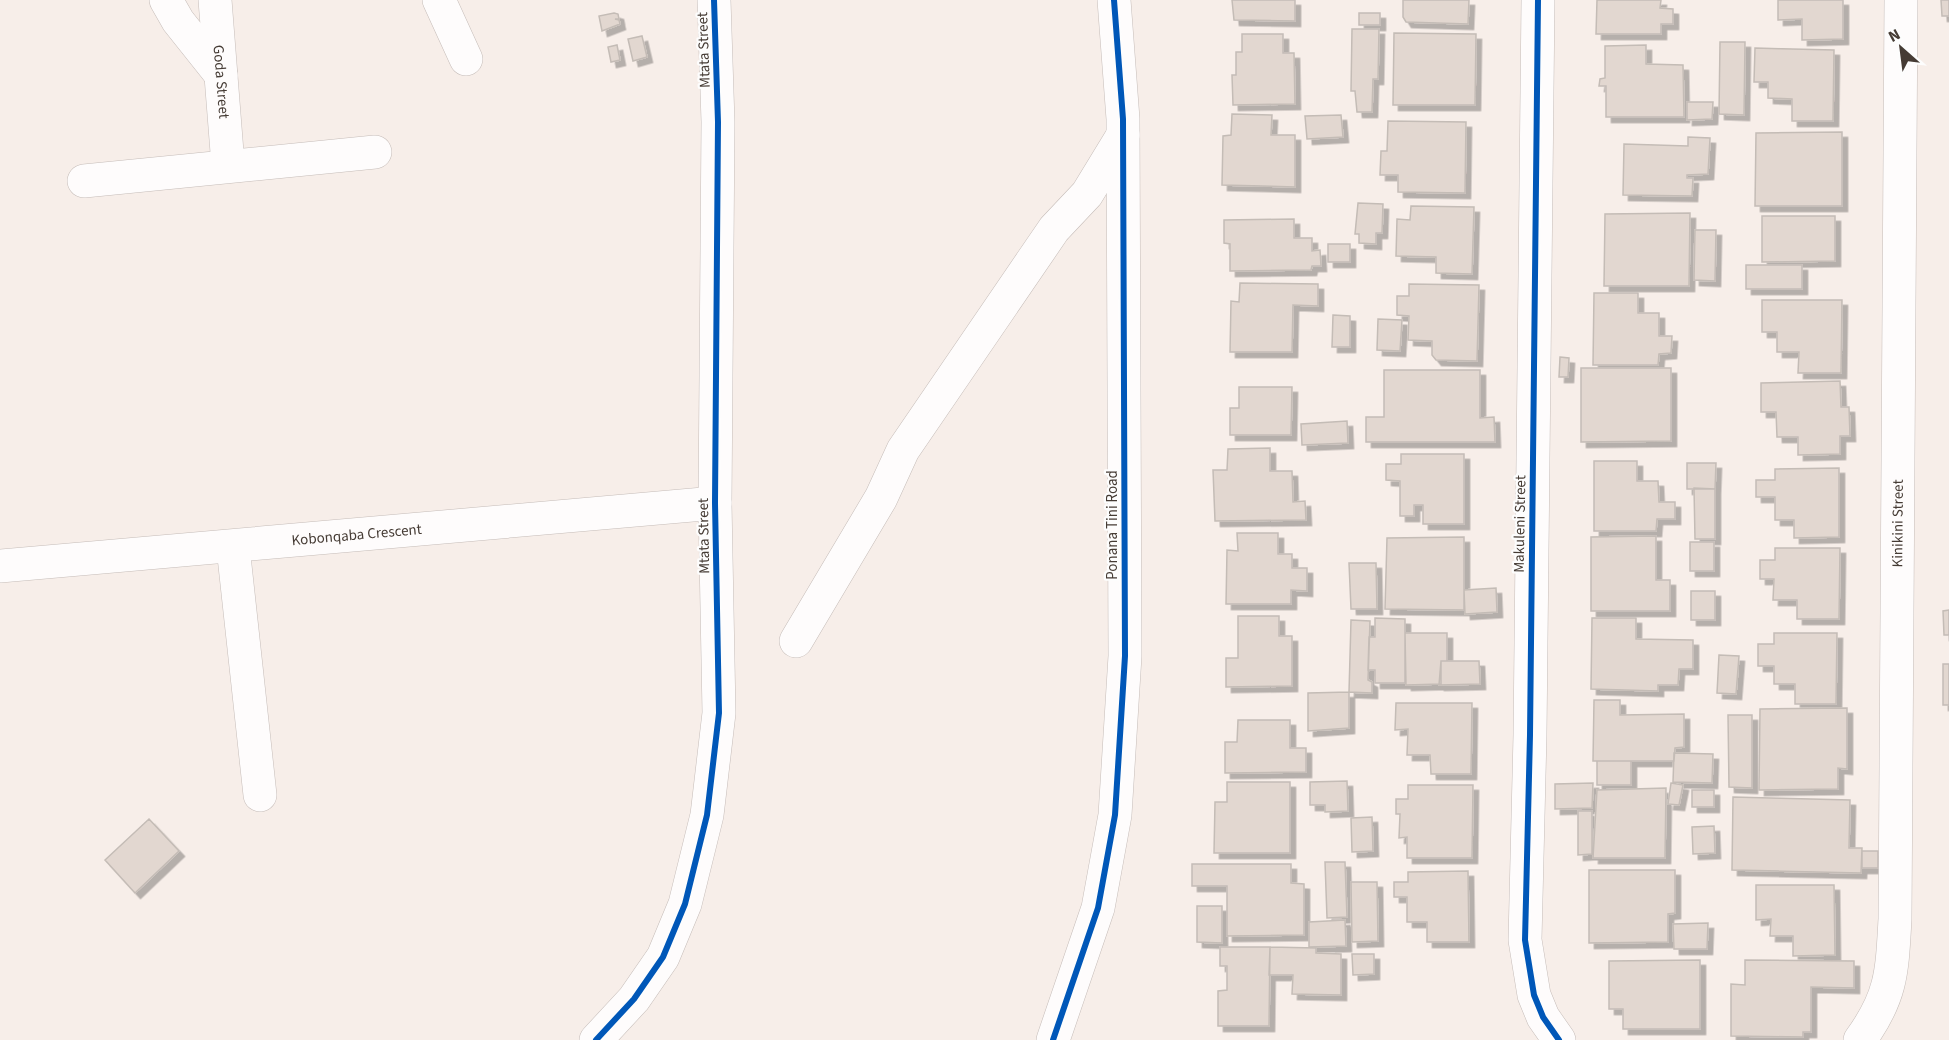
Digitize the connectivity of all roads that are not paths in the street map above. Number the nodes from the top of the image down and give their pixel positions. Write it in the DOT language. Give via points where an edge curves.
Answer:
graph roads {
  1 [pos="166,0"];
  2 [pos="215,0"];
  3 [pos="439,0"];
  4 [pos="714,0"];
  5 [pos="1114,0"];
  6 [pos="1538,0"];
  7 [pos="1901,0"];
  8 [pos="466,59"];
  9 [pos="221,75"];
  10 [pos="1123,135"];
  11 [pos="375,152"];
  12 [pos="228,165"];
  13 [pos="84,181"];
  14 [pos="715,503"];
  15 [pos="234,547"];
  16 [pos="0,566"];
  17 [pos="796,641"];
  18 [pos="260,795"];
  19 [pos="596,1040"];
  20 [pos="1053,1040"];
  21 [pos="1559,1040"];
  22 [pos="1860,1040"];
  1 -- 9 [label="street"];
  2 -- 9 [label="street, Goda Street"];
  3 -- 8 [label="street"];
  4 -- 14 [label="street, Mtata Street" via="718,122"];
  5 -- 10 [label="street, Ponana Tini Road"];
  6 -- 21 [label="street, Makuleni Street" via="1525,940 1534,994 1543,1017"];
  7 -- 22 [label="street, Kinikini Street" via="1895,919 1889,988 1879,1014"];
  9 -- 12 [label="street, Goda Street"];
  10 -- 17 [label="street" via="1087,194 1054,229 903,450 881,498"];
  10 -- 20 [label="street, Ponana Tini Road" via="1125,656 1115,815 1098,908"];
  11 -- 12 [label="street"];
  12 -- 13 [label="street"];
  14 -- 15 [label="street, Kobonqaba Crescent"];
  14 -- 19 [label="street, Mtata Street" via="719,713 707,815 685,904 663,957 634,999"];
  15 -- 16 [label="street, Kobonqaba Crescent"];
  15 -- 18 [label="street"];
}
